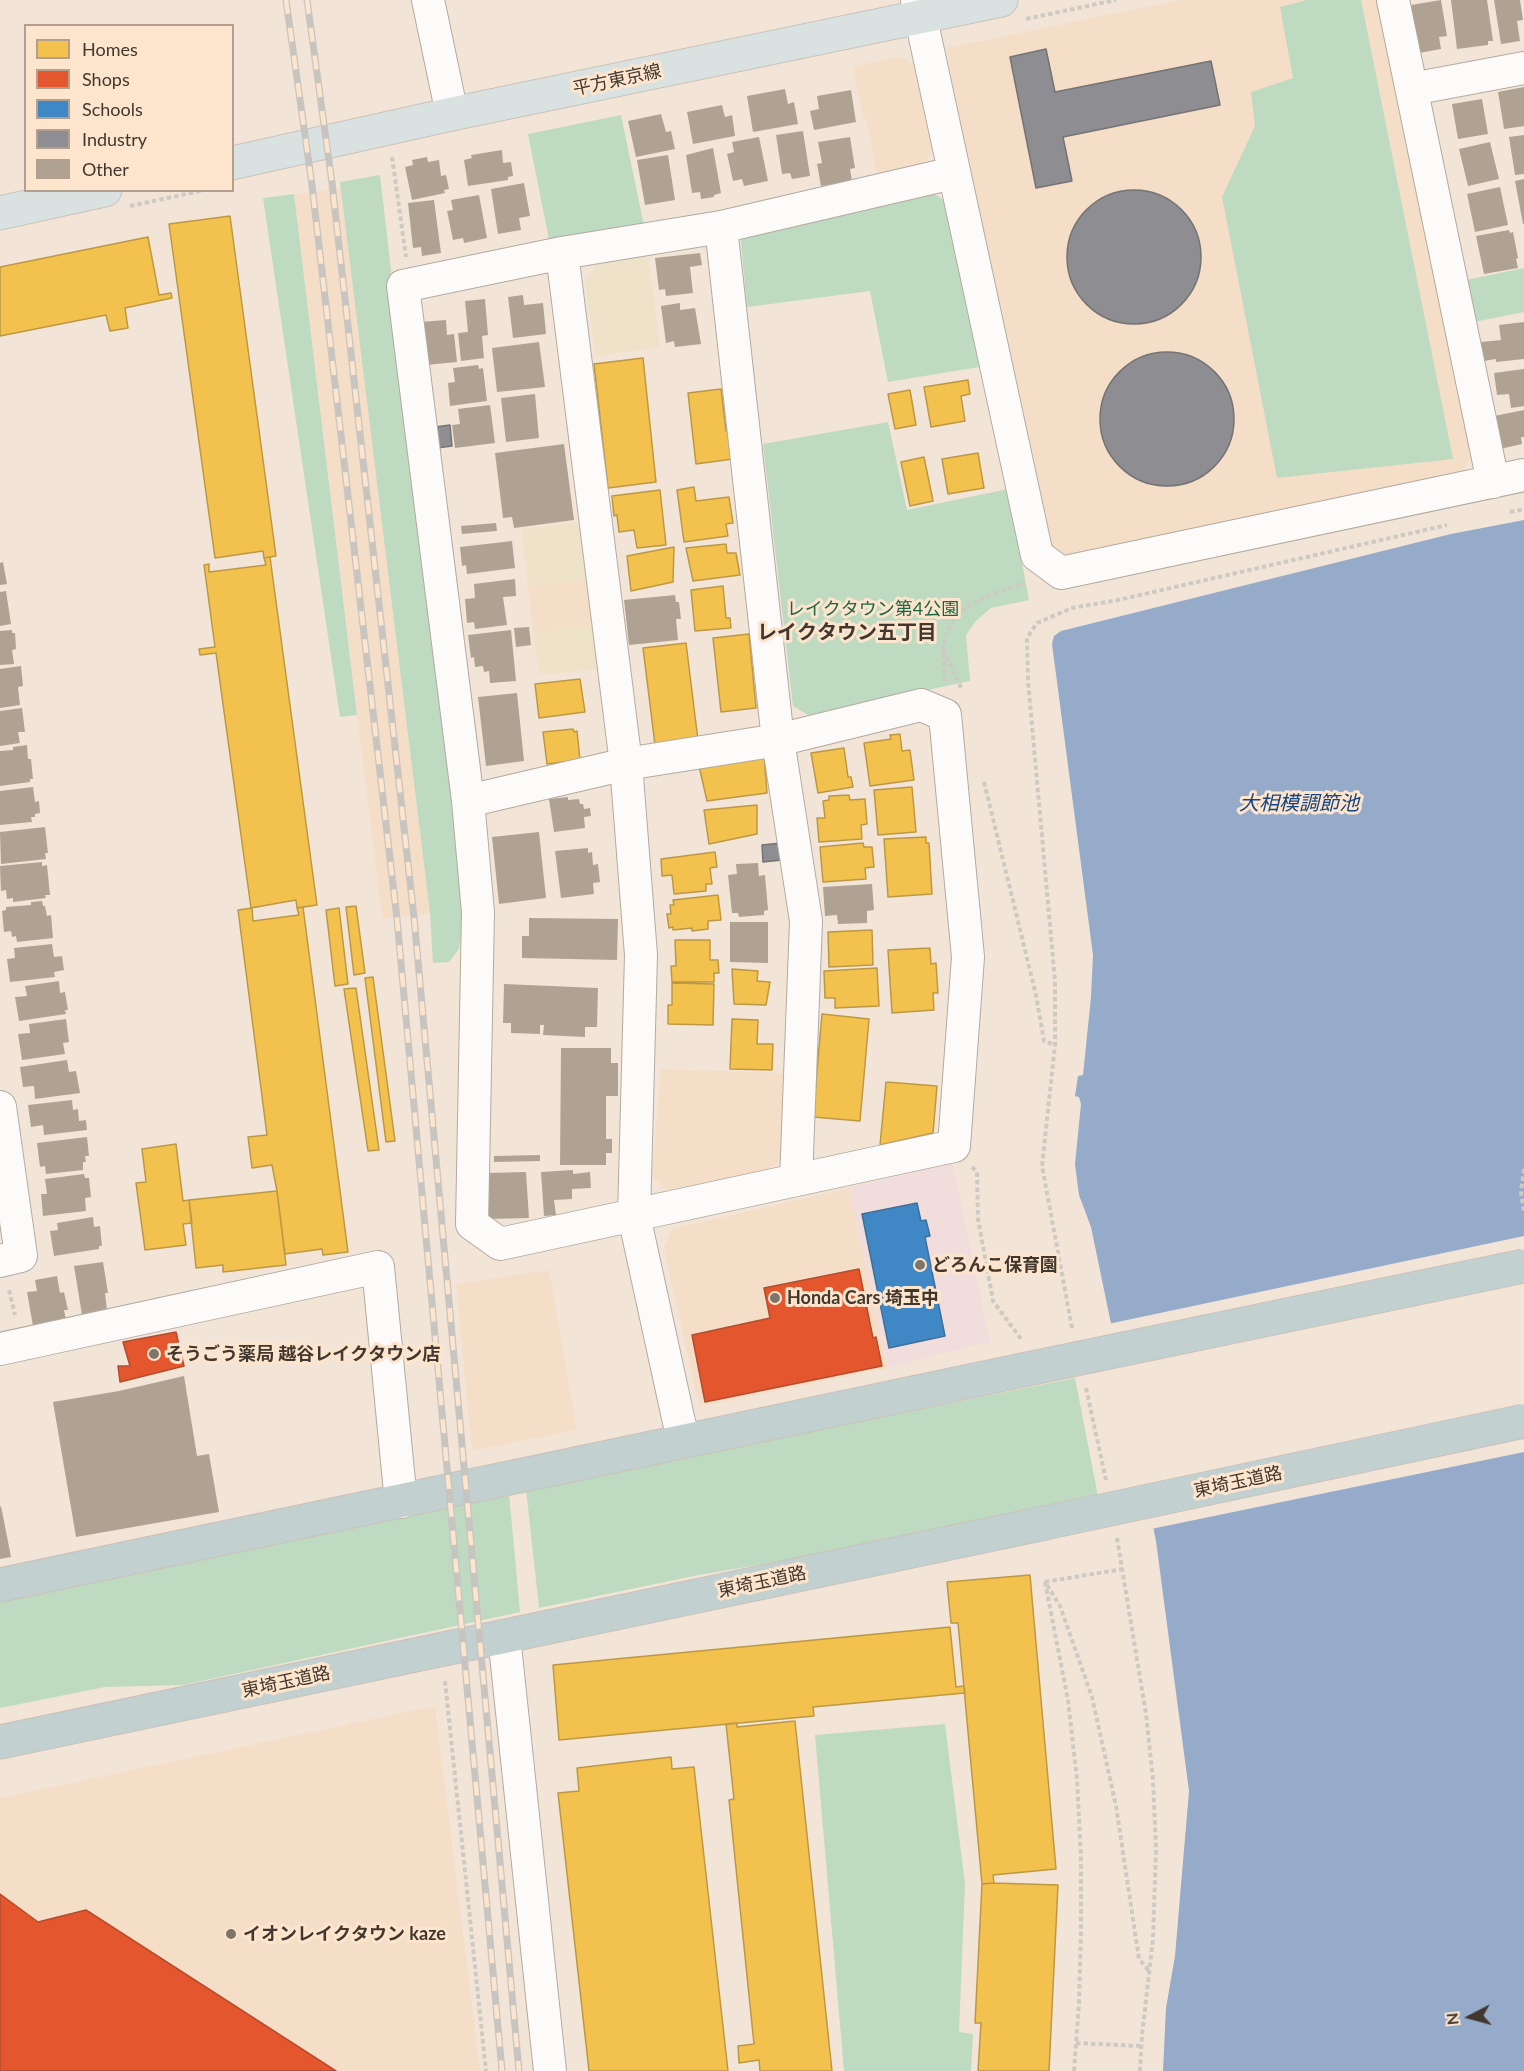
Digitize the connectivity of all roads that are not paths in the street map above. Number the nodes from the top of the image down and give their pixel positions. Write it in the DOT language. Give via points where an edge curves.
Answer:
graph roads {
  1 [pos="428,0"];
  2 [pos="1001,0"];
  3 [pos="1393,0"];
  4 [pos="919,9"];
  5 [pos="1524,68"];
  6 [pos="1412,89"];
  7 [pos="452,114"];
  8 [pos="234,163"];
  9 [pos="953,172"];
  10 [pos="96,192"];
  11 [pos="0,213"];
  12 [pos="721,227"];
  13 [pos="562,253"];
  14 [pos="1524,475"];
  15 [pos="1493,482"];
  16 [pos="778,740"];
  17 [pos="626,764"];
  18 [pos="468,801"];
  19 [pos="0,1107"];
  20 [pos="796,1180"];
  21 [pos="634,1216"];
  22 [pos="1,1261"];
  23 [pos="1524,1266"];
  24 [pos="11,1347"];
  25 [pos="1524,1421"];
  26 [pos="685,1441"];
  27 [pos="401,1502"];
  28 [pos="0,1585"];
  29 [pos="504,1636"];
  30 [pos="177,1705"];
  31 [pos="0,1727"];
  32 [pos="0,1742"];
  33 [pos="550,2071"];
  1 -- 7 [label="street"];
  2 -- 4 [label="main road, 平方東京線"];
  3 -- 6 [label="street"];
  4 -- 7 [label="main road, 平方東京線"];
  4 -- 9 [label="street"];
  5 -- 6 [label="street"];
  6 -- 15 [label="street"];
  7 -- 8 [label="main road, 平方東京線"];
  9 -- 12 [label="street"];
  9 -- 15 [label="street" via="1037,555 1061,573"];
  10 -- 11 [label="main road"];
  12 -- 13 [label="street"];
  12 -- 16 [label="street"];
  13 -- 17 [label="street"];
  13 -- 18 [label="street" via="403,286"];
  14 -- 15 [label="street"];
  16 -- 17 [label="street"];
  16 -- 20 [label="street" via="806,921"];
  16 -- 20 [label="street" via="921,705 953,703 968,957 954,1146"];
  17 -- 18 [label="street"];
  17 -- 21 [label="street" via="641,955"];
  18 -- 21 [label="street" via="478,912 472,1224 500,1244"];
  19 -- 22 [label="street" via="21,1256"];
  20 -- 21 [label="street"];
  21 -- 26 [label="street"];
  23 -- 26 [label="highway, bridge"];
  24 -- 27 [label="street" via="378,1267"];
  25 -- 29 [label="highway, 東埼玉道路, bridge"];
  26 -- 27 [label="highway"];
  27 -- 28 [label="highway"];
  29 -- 30 [label="highway, 東埼玉道路"];
  29 -- 33 [label="street"];
  30 -- 31 [label="highway" via="74,1712"];
  30 -- 32 [label="highway, 東埼玉道路"];
}
